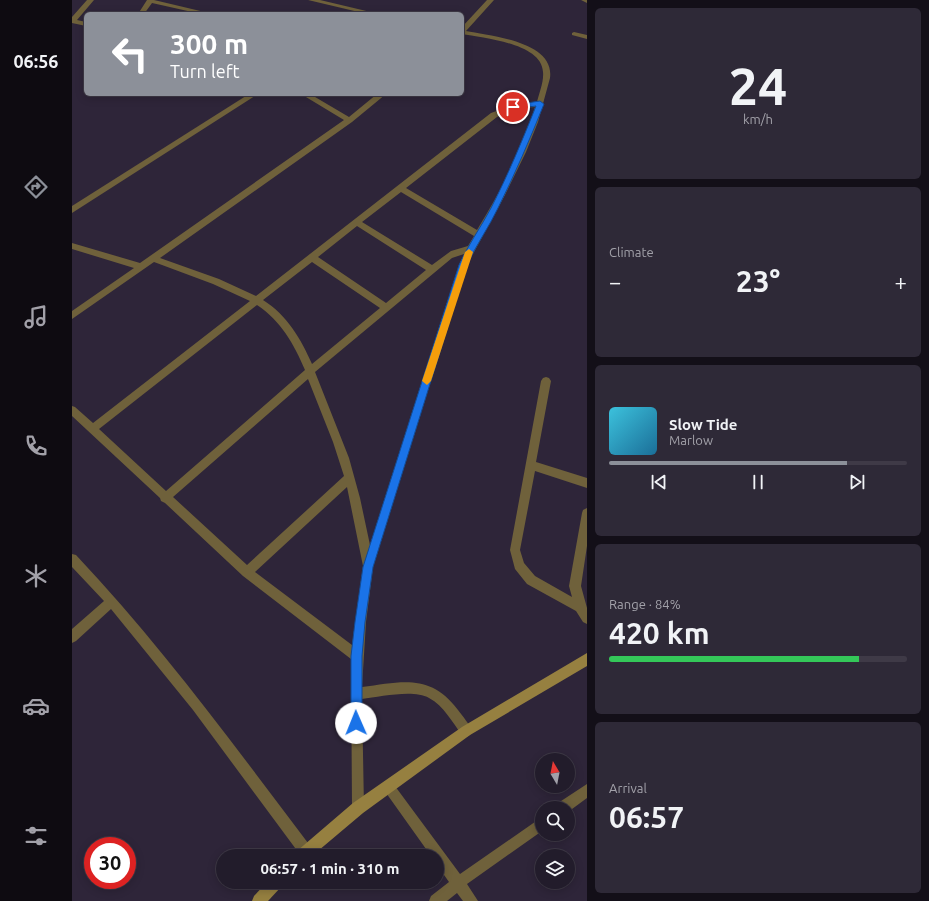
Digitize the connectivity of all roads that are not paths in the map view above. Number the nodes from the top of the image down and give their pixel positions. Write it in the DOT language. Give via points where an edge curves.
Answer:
graph roads {
  1 [pos="91,0"];
  2 [pos="151,0"];
  3 [pos="311,0"];
  4 [pos="491,0"];
  5 [pos="142,12"];
  6 [pos="202,12"];
  7 [pos="367,12"];
  8 [pos="72,21"];
  9 [pos="84,24"];
  10 [pos="464,30"];
  11 [pos="464,32"];
  12 [pos="574,34"];
  13 [pos="587,37"];
  14 [pos="251,96"];
  15 [pos="307,96"];
  16 [pos="379,96"];
  17 [pos="540,104"];
  18 [pos="349,120"];
  19 [pos="400,188"];
  20 [pos="72,210"];
  21 [pos="356,222"];
  22 [pos="479,235"];
  23 [pos="72,246"];
  24 [pos="470,249"];
  25 [pos="311,258"];
  26 [pos="154,259"];
  27 [pos="141,267"];
  28 [pos="433,270"];
  29 [pos="256,301"];
  30 [pos="386,308"];
  31 [pos="72,316"];
  32 [pos="310,372"];
  33 [pos="546,381"];
  34 [pos="72,410"];
  35 [pos="92,429"];
  36 [pos="531,465"];
  37 [pos="349,478"];
  38 [pos="587,483"];
  39 [pos="165,498"];
  40 [pos="587,513"];
  41 [pos="72,559"];
  42 [pos="368,567"];
  43 [pos="247,572"];
  44 [pos="112,601"];
  45 [pos="580,607"];
  46 [pos="587,618"];
  47 [pos="72,637"];
  48 [pos="357,656"];
  49 [pos="587,659"];
  50 [pos="356,694"];
  51 [pos="466,731"];
  52 [pos="388,786"];
  53 [pos="587,790"];
  54 [pos="572,801"];
  55 [pos="358,808"];
  56 [pos="535,828"];
  57 [pos="300,849"];
  58 [pos="310,849"];
  59 [pos="458,883"];
  60 [pos="270,889"];
  61 [pos="259,901"];
  62 [pos="436,901"];
  63 [pos="471,901"];
  1 -- 8 [label="street"];
  2 -- 5 [label="street"];
  2 -- 6 [label="street"];
  3 -- 7 [label="street"];
  4 -- 10 [label="street"];
  8 -- 9 [label="street"];
  11 -- 17 [label="street" via="517,44 530,49 538,56 545,64 547,73"];
  12 -- 13 [label="street"];
  14 -- 20 [label="street"];
  15 -- 18 [label="street"];
  16 -- 18 [label="street"];
  17 -- 19 [label="street" via="513,107 494,115"];
  17 -- 22 [label="street" via="518,159"];
  18 -- 26 [label="street"];
  19 -- 21 [label="street"];
  19 -- 22 [label="street"];
  21 -- 25 [label="street"];
  21 -- 28 [label="street"];
  22 -- 24 [label="street"];
  23 -- 27 [label="street"];
  24 -- 28 [label="street" via="454,253"];
  24 -- 42 [label="street"];
  25 -- 29 [label="street"];
  25 -- 30 [label="street"];
  26 -- 27 [label="street"];
  26 -- 29 [label="street"];
  27 -- 31 [label="street"];
  28 -- 30 [label="street"];
  29 -- 32 [label="street" via="287,327 299,346"];
  29 -- 35 [label="street"];
  30 -- 32 [label="street"];
  32 -- 37 [label="street"];
  32 -- 39 [label="street"];
  33 -- 36 [label="street"];
  34 -- 35 [label="street"];
  35 -- 39 [label="street"];
  36 -- 38 [label="street"];
  36 -- 45 [label="street" via="515,550 519,565 531,580"];
  37 -- 42 [label="street"];
  37 -- 43 [label="street"];
  39 -- 43 [label="street"];
  40 -- 45 [label="street" via="575,586"];
  41 -- 44 [label="street"];
  42 -- 48 [label="street"];
  43 -- 48 [label="street"];
  44 -- 47 [label="street"];
  44 -- 57 [label="street" via="197,706"];
  45 -- 46 [label="street"];
  48 -- 50 [label="street"];
  49 -- 51 [label="street"];
  50 -- 51 [label="street" via="424,689 442,700"];
  50 -- 55 [label="street"];
  51 -- 52 [label="street"];
  52 -- 55 [label="street"];
  52 -- 59 [label="street"];
  53 -- 54 [label="street"];
  55 -- 58 [label="street"];
  56 -- 59 [label="street"];
  59 -- 62 [label="street"];
  59 -- 63 [label="street"];
  60 -- 61 [label="street"];
}
